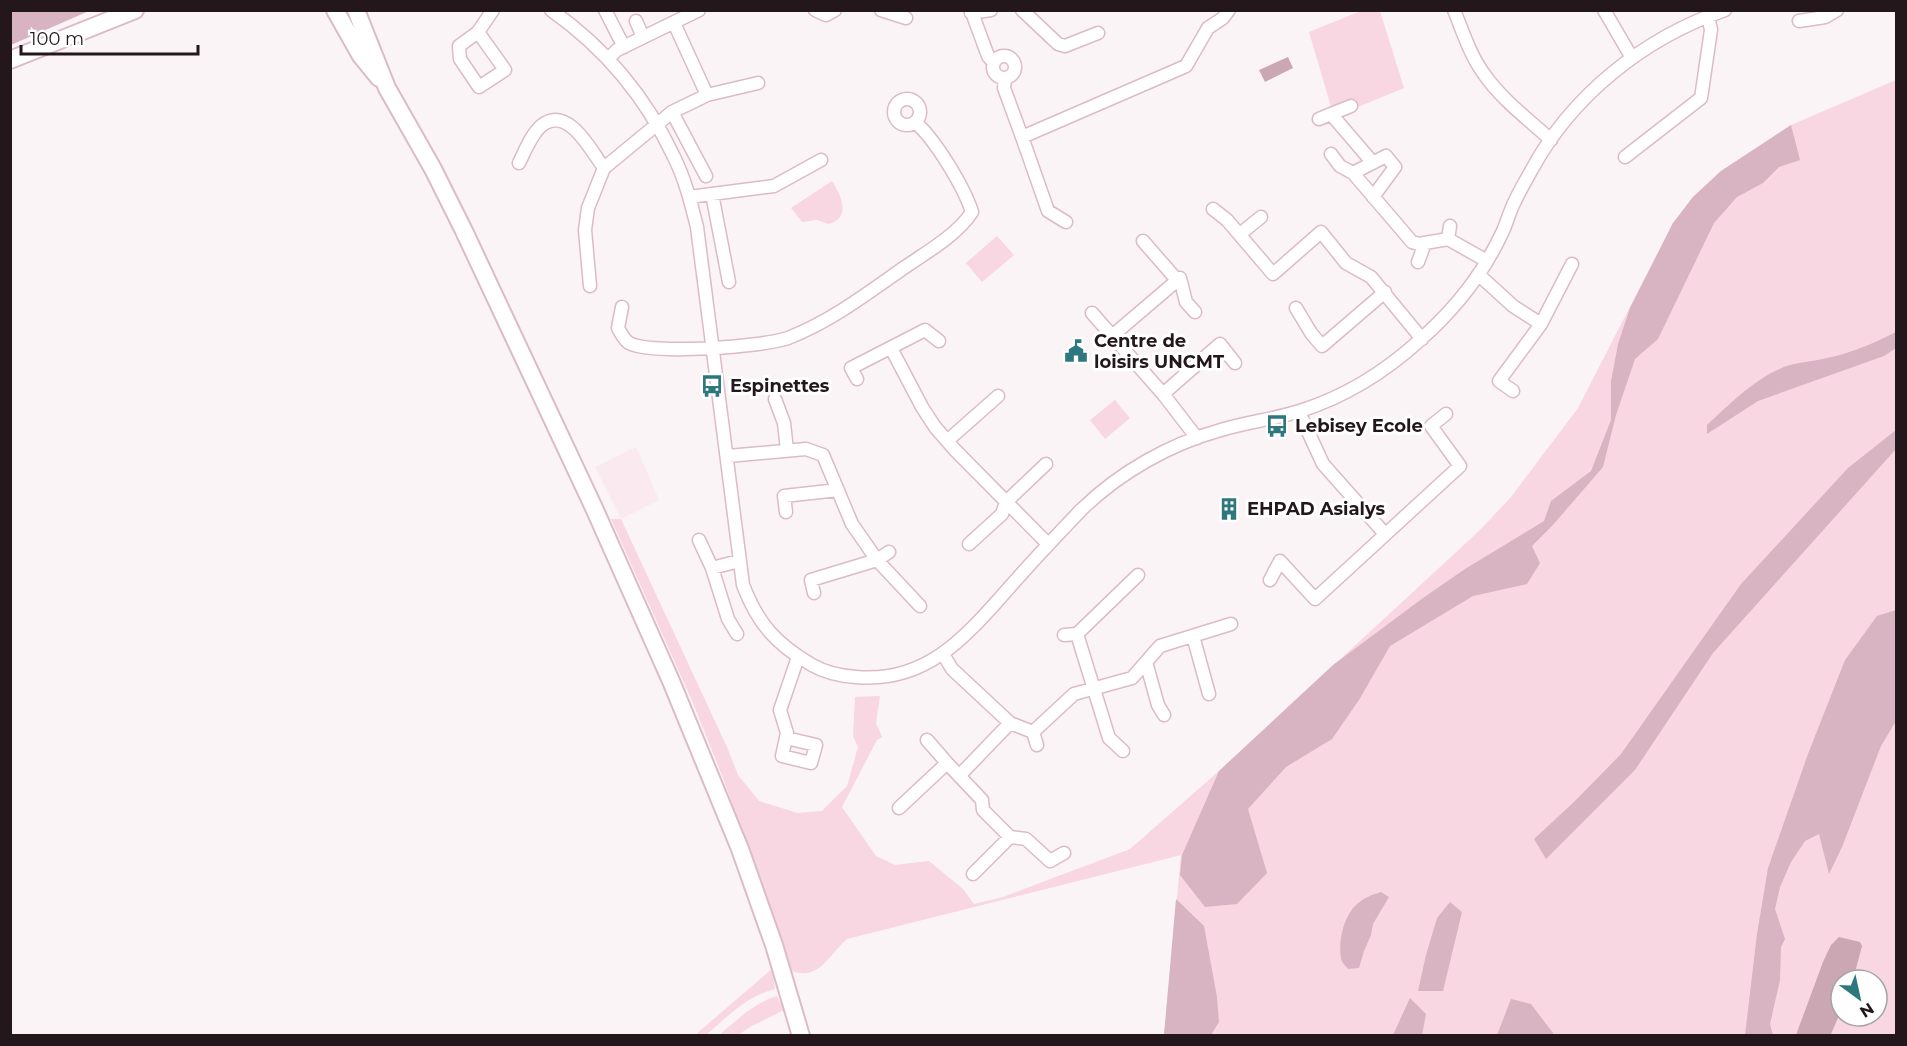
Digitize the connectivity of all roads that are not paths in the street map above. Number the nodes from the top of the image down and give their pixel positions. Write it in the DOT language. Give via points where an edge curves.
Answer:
graph roads {
  1 [pos="135,10"];
  2 [pos="335,10"];
  3 [pos="356,10"];
  4 [pos="493,10"];
  5 [pos="551,10"];
  6 [pos="605,10"];
  7 [pos="699,10"];
  8 [pos="815,10"];
  9 [pos="835,10"];
  10 [pos="881,10"];
  11 [pos="991,10"];
  12 [pos="1022,10"];
  13 [pos="1229,10"];
  14 [pos="1454,10"];
  15 [pos="1604,10"];
  16 [pos="1725,10"];
  17 [pos="1837,10"];
  18 [pos="971,12"];
  19 [pos="1708,16"];
  20 [pos="906,18"];
  21 [pos="636,21"];
  22 [pos="1799,21"];
  23 [pos="674,22"];
  24 [pos="478,32"];
  25 [pos="1098,33"];
  26 [pos="643,38"];
  27 [pos="624,47"];
  28 [pos="609,58"];
  29 [pos="1632,58"];
  30 [pos="10,60"];
  31 [pos="994,63"];
  32 [pos="1005,79"];
  33 [pos="758,82"];
  34 [pos="387,88"];
  35 [pos="707,95"];
  36 [pos="1351,106"];
  37 [pos="672,112"];
  38 [pos="915,122"];
  39 [pos="657,124"];
  40 [pos="1022,137"];
  41 [pos="1551,140"];
  42 [pos="1330,154"];
  43 [pos="1625,157"];
  44 [pos="820,160"];
  45 [pos="519,163"];
  46 [pos="1373,163"];
  47 [pos="604,168"];
  48 [pos="1353,173"];
  49 [pos="706,176"];
  50 [pos="712,194"];
  51 [pos="689,197"];
  52 [pos="1373,197"];
  53 [pos="1213,209"];
  54 [pos="1261,217"];
  55 [pos="1066,222"];
  56 [pos="1450,226"];
  57 [pos="1240,234"];
  58 [pos="1448,239"];
  59 [pos="1143,241"];
  60 [pos="1425,243"];
  61 [pos="1487,261"];
  62 [pos="1418,262"];
  63 [pos="1572,264"];
  64 [pos="1479,275"];
  65 [pos="1177,280"];
  66 [pos="729,282"];
  67 [pos="590,286"];
  68 [pos="1385,292"];
  69 [pos="622,307"];
  70 [pos="1296,308"];
  71 [pos="1196,312"];
  72 [pos="1092,313"];
  73 [pos="1541,324"];
  74 [pos="1112,336"];
  75 [pos="1422,339"];
  76 [pos="939,341"];
  77 [pos="712,348"];
  78 [pos="891,348"];
  79 [pos="1235,363"];
  80 [pos="857,379"];
  81 [pos="1513,391"];
  82 [pos="1163,394"];
  83 [pos="998,396"];
  84 [pos="775,399"];
  85 [pos="1299,412"];
  86 [pos="1446,414"];
  87 [pos="1197,438"];
  88 [pos="947,441"];
  89 [pos="787,450"];
  90 [pos="728,456"];
  91 [pos="1047,464"];
  92 [pos="838,489"];
  93 [pos="1006,502"];
  94 [pos="786,512"];
  95 [pos="1385,534"];
  96 [pos="699,540"];
  97 [pos="969,544"];
  98 [pos="1048,544"];
  99 [pos="889,552"];
  100 [pos="877,560"];
  101 [pos="739,561"];
  102 [pos="712,568"];
  103 [pos="1138,575"];
  104 [pos="1270,580"];
  105 [pos="814,593"];
  106 [pos="920,606"];
  107 [pos="1231,624"];
  108 [pos="737,634"];
  109 [pos="1077,634"];
  110 [pos="1064,635"];
  111 [pos="1193,636"];
  112 [pos="943,654"];
  113 [pos="798,657"];
  114 [pos="1146,662"];
  115 [pos="1095,688"];
  116 [pos="1209,694"];
  117 [pos="1164,715"];
  118 [pos="1010,723"];
  119 [pos="1033,732"];
  120 [pos="786,738"];
  121 [pos="927,740"];
  122 [pos="1037,745"];
  123 [pos="1123,751"];
  124 [pos="947,763"];
  125 [pos="959,776"];
  126 [pos="899,808"];
  127 [pos="1010,837"];
  128 [pos="1064,853"];
  129 [pos="973,874"];
  130 [pos="801,1035"];
  1 -- 30 [label="main road"];
  2 -- 34 [label="main road" via="361,56"];
  3 -- 34 [label="main road"];
  4 -- 24 [label="street"];
  5 -- 28 [label="street"];
  6 -- 27 [label="street"];
  7 -- 23 [label="street"];
  8 -- 9 [label="street" via="826,15"];
  10 -- 20 [label="street"];
  11 -- 18 [label="street"];
  12 -- 25 [label="street" via="1058,44"];
  13 -- 40 [label="street" via="1209,28 1186,66"];
  14 -- 41 [label="street" via="1467,45 1497,92"];
  15 -- 29 [label="street"];
  16 -- 19 [label="street"];
  17 -- 22 [label="street" via="1825,17"];
  18 -- 31 [label="street"];
  19 -- 29 [label="street" via="1670,33"];
  19 -- 43 [label="street" via="1711,30 1701,98"];
  21 -- 26 [label="street"];
  23 -- 26 [label="street"];
  23 -- 35 [label="street"];
  26 -- 27 [label="street"];
  27 -- 28 [label="street"];
  28 -- 39 [label="street"];
  29 -- 41 [label="street" via="1588,96"];
  31 -- 32 [label="street" via="994,73"];
  31 -- 32 [label="street" via="1002,56 1014,62 1013,73"];
  32 -- 40 [label="street" via="1004,88"];
  33 -- 35 [label="street"];
  34 -- 130 [label="main road" via="464,231 671,681 740,849"];
  35 -- 37 [label="street"];
  36 -- 46 [label="street" via="1324,116"];
  37 -- 39 [label="street"];
  37 -- 49 [label="street"];
  38 -- 77 [label="street" via="938,149 970,206 972,212 966,222 846,308 801,332 784,339"];
  39 -- 47 [label="street"];
  39 -- 51 [label="street"];
  40 -- 55 [label="street" via="1048,211"];
  41 -- 61 [label="street"];
  42 -- 48 [label="street"];
  44 -- 50 [label="street" via="774,186"];
  45 -- 47 [label="street" via="542,126 564,121 573,125"];
  46 -- 48 [label="street"];
  46 -- 52 [label="street" via="1386,156 1395,167"];
  47 -- 67 [label="street" via="588,208 585,230"];
  48 -- 52 [label="street"];
  50 -- 51 [label="street"];
  50 -- 66 [label="street"];
  51 -- 77 [label="street" via="697,227"];
  52 -- 60 [label="street" via="1412,242"];
  53 -- 57 [label="street"];
  54 -- 57 [label="street"];
  56 -- 58 [label="street"];
  57 -- 68 [label="street" via="1273,274 1321,232 1346,263 1371,277"];
  58 -- 60 [label="street"];
  58 -- 61 [label="street"];
  59 -- 65 [label="street"];
  60 -- 62 [label="street"];
  61 -- 64 [label="street"];
  63 -- 73 [label="street"];
  64 -- 73 [label="street" via="1513,306"];
  64 -- 75 [label="street"];
  65 -- 71 [label="street" via="1180,278 1186,302"];
  65 -- 74 [label="street"];
  68 -- 70 [label="street" via="1322,346"];
  68 -- 75 [label="street"];
  69 -- 77 [label="street" via="618,328 627,342 641,346"];
  72 -- 74 [label="street"];
  73 -- 81 [label="street" via="1499,381"];
  74 -- 82 [label="street"];
  75 -- 85 [label="street" via="1378,373"];
  76 -- 78 [label="street" via="925,330"];
  77 -- 90 [label="street"];
  78 -- 80 [label="street" via="851,368"];
  78 -- 88 [label="street" via="922,407"];
  79 -- 82 [label="street" via="1220,344"];
  82 -- 87 [label="street"];
  83 -- 88 [label="street"];
  84 -- 89 [label="street" via="784,423"];
  85 -- 87 [label="street"];
  85 -- 95 [label="street" via="1323,464"];
  86 -- 95 [label="street" via="1431,426 1460,466"];
  87 -- 98 [label="street" via="1122,476 1085,505"];
  88 -- 93 [label="street"];
  89 -- 90 [label="street"];
  89 -- 92 [label="street" via="806,449 823,455"];
  90 -- 101 [label="street"];
  91 -- 93 [label="street"];
  92 -- 94 [label="street" via="784,496"];
  92 -- 100 [label="street" via="852,524"];
  93 -- 97 [label="street" via="1002,514"];
  93 -- 98 [label="street"];
  95 -- 104 [label="street" via="1315,599 1280,561"];
  96 -- 102 [label="street"];
  98 -- 112 [label="street"];
  99 -- 100 [label="street"];
  100 -- 105 [label="street" via="811,580"];
  100 -- 106 [label="street"];
  101 -- 102 [label="street"];
  101 -- 113 [label="street" via="743,585 760,622"];
  102 -- 108 [label="street" via="728,619"];
  103 -- 109 [label="street"];
  107 -- 111 [label="street"];
  109 -- 110 [label="street"];
  109 -- 115 [label="street"];
  111 -- 114 [label="street" via="1160,646"];
  111 -- 116 [label="street"];
  112 -- 113 [label="street" via="908,672 872,679 841,676"];
  112 -- 118 [label="street" via="952,669"];
  113 -- 120 [label="street" via="780,710"];
  114 -- 115 [label="street" via="1132,678"];
  114 -- 117 [label="street"];
  115 -- 119 [label="street" via="1074,694"];
  115 -- 123 [label="street" via="1109,738"];
  118 -- 119 [label="street"];
  118 -- 125 [label="street"];
  119 -- 122 [label="street"];
  121 -- 124 [label="street"];
  124 -- 125 [label="street"];
  124 -- 126 [label="street"];
  125 -- 127 [label="street" via="982,800 983,810"];
  127 -- 128 [label="street" via="1026,839 1050,861"];
  127 -- 129 [label="street"];
}
